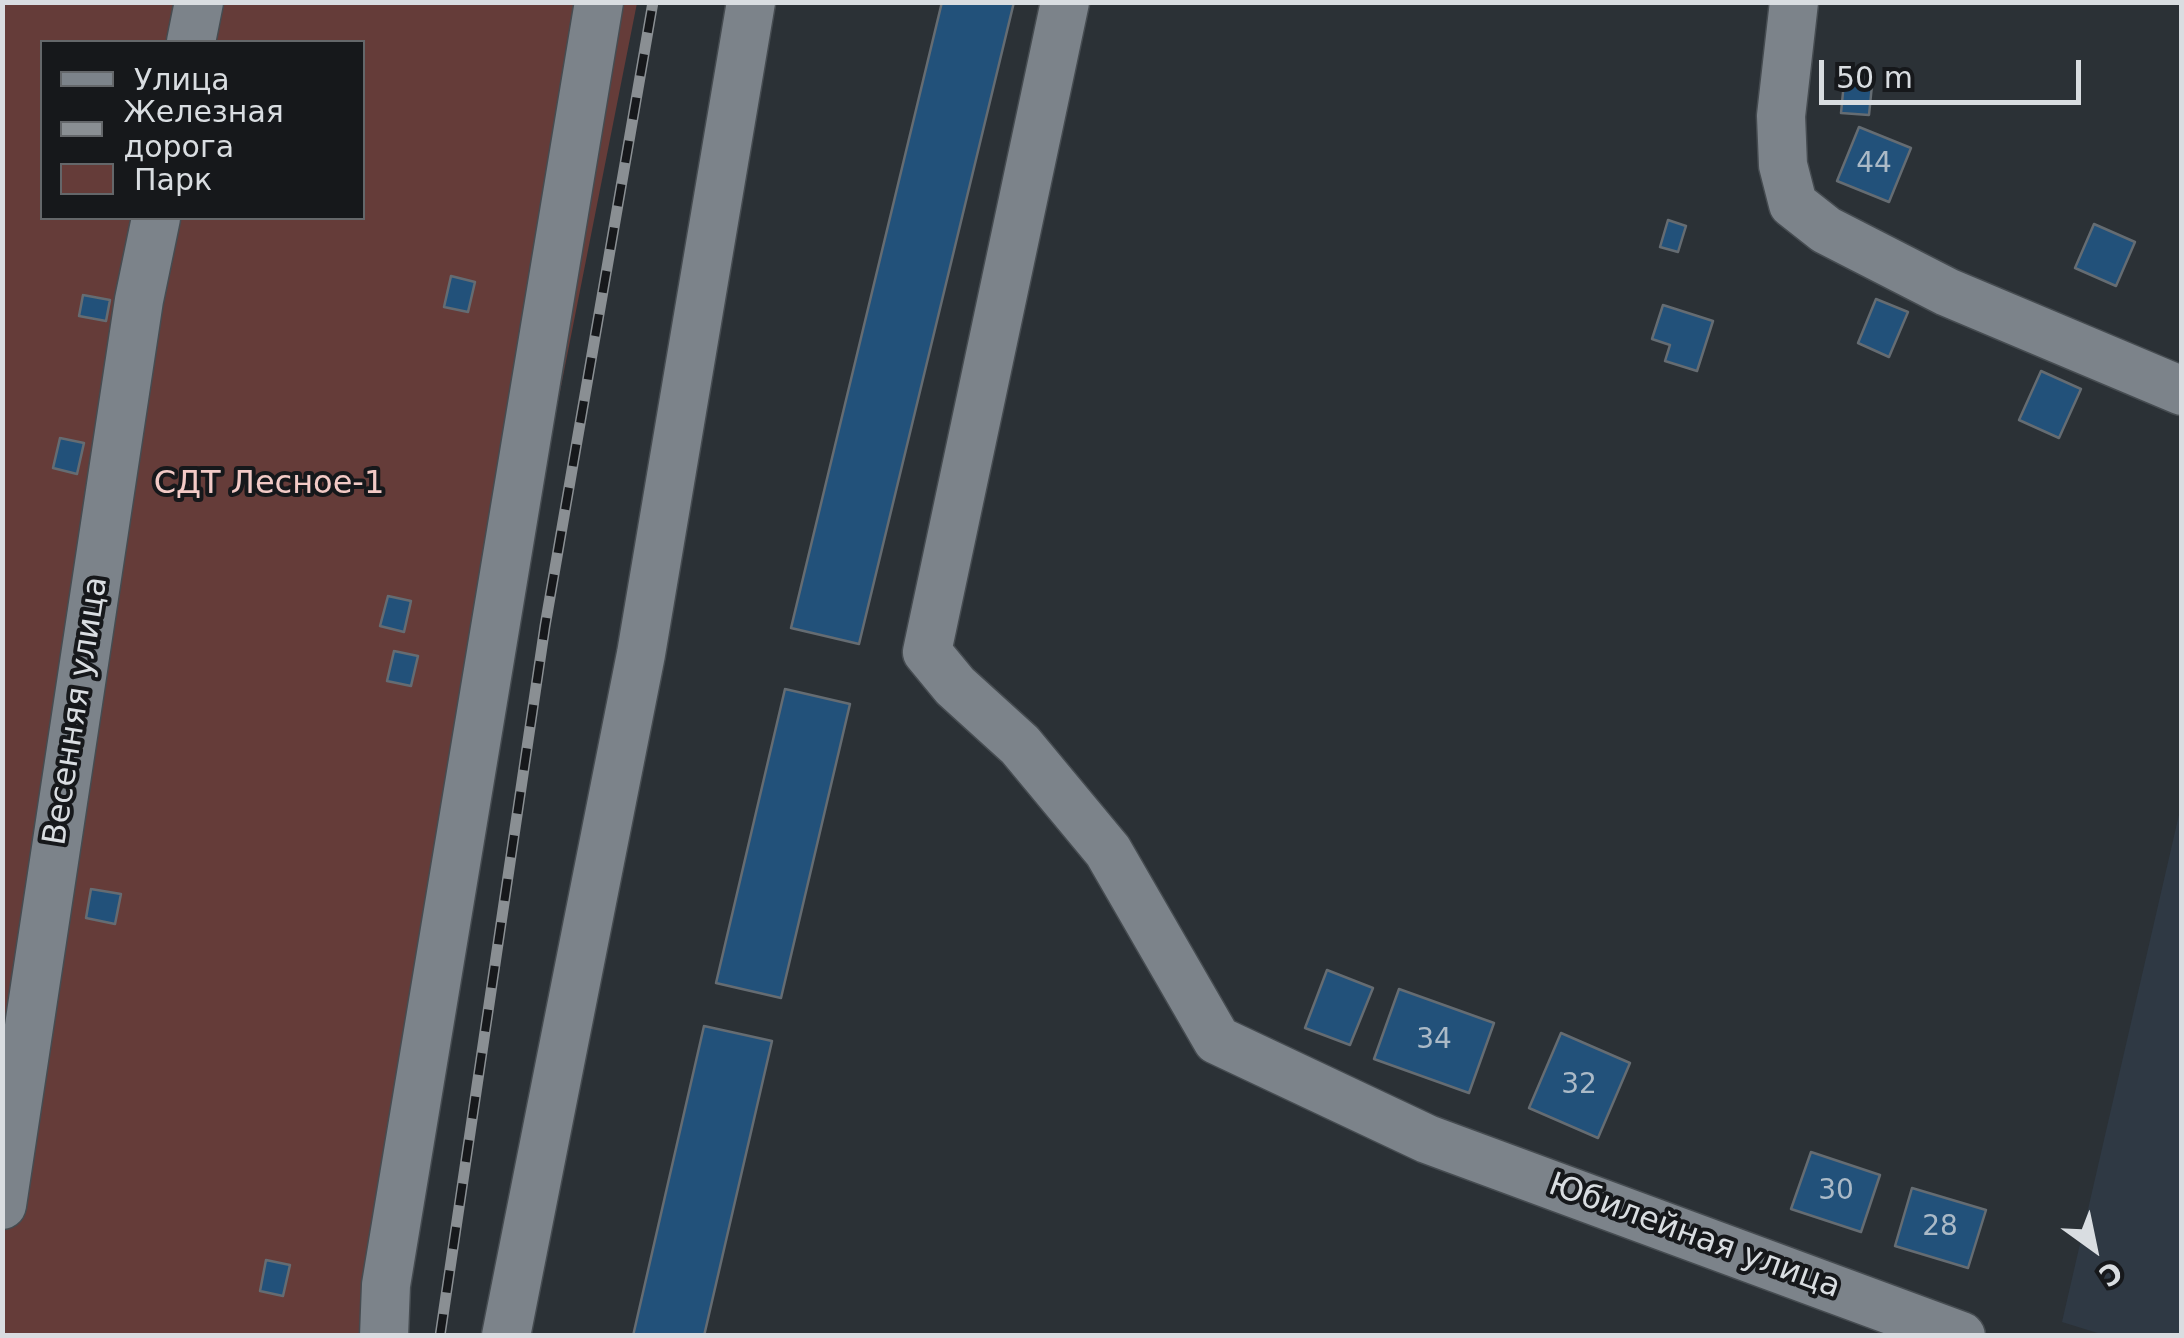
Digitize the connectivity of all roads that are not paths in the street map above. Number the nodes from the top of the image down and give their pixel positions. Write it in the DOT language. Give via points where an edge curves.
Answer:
graph roads {
  1 [pos="198,2"];
  2 [pos="599,2"];
  3 [pos="751,2"];
  4 [pos="1065,2"];
  5 [pos="1794,2"];
  6 [pos="190,40"];
  7 [pos="156,220"];
  8 [pos="2182,391"];
  9 [pos="2,1205"];
  10 [pos="384,1336"];
  11 [pos="506,1336"];
  12 [pos="1961,1336"];
  1 -- 6 [label="street"];
  2 -- 10 [label="street" via="386,1285"];
  3 -- 11 [label="street" via="641,654"];
  4 -- 12 [label="street, Юбилейная улица" via="928,652 1020,746 1108,851 1217,1040 1426,1139"];
  5 -- 8 [label="street" via="1781,116 1793,204 1826,230 1947,292"];
  7 -- 9 [label="street, Весенняя улица"];
}
